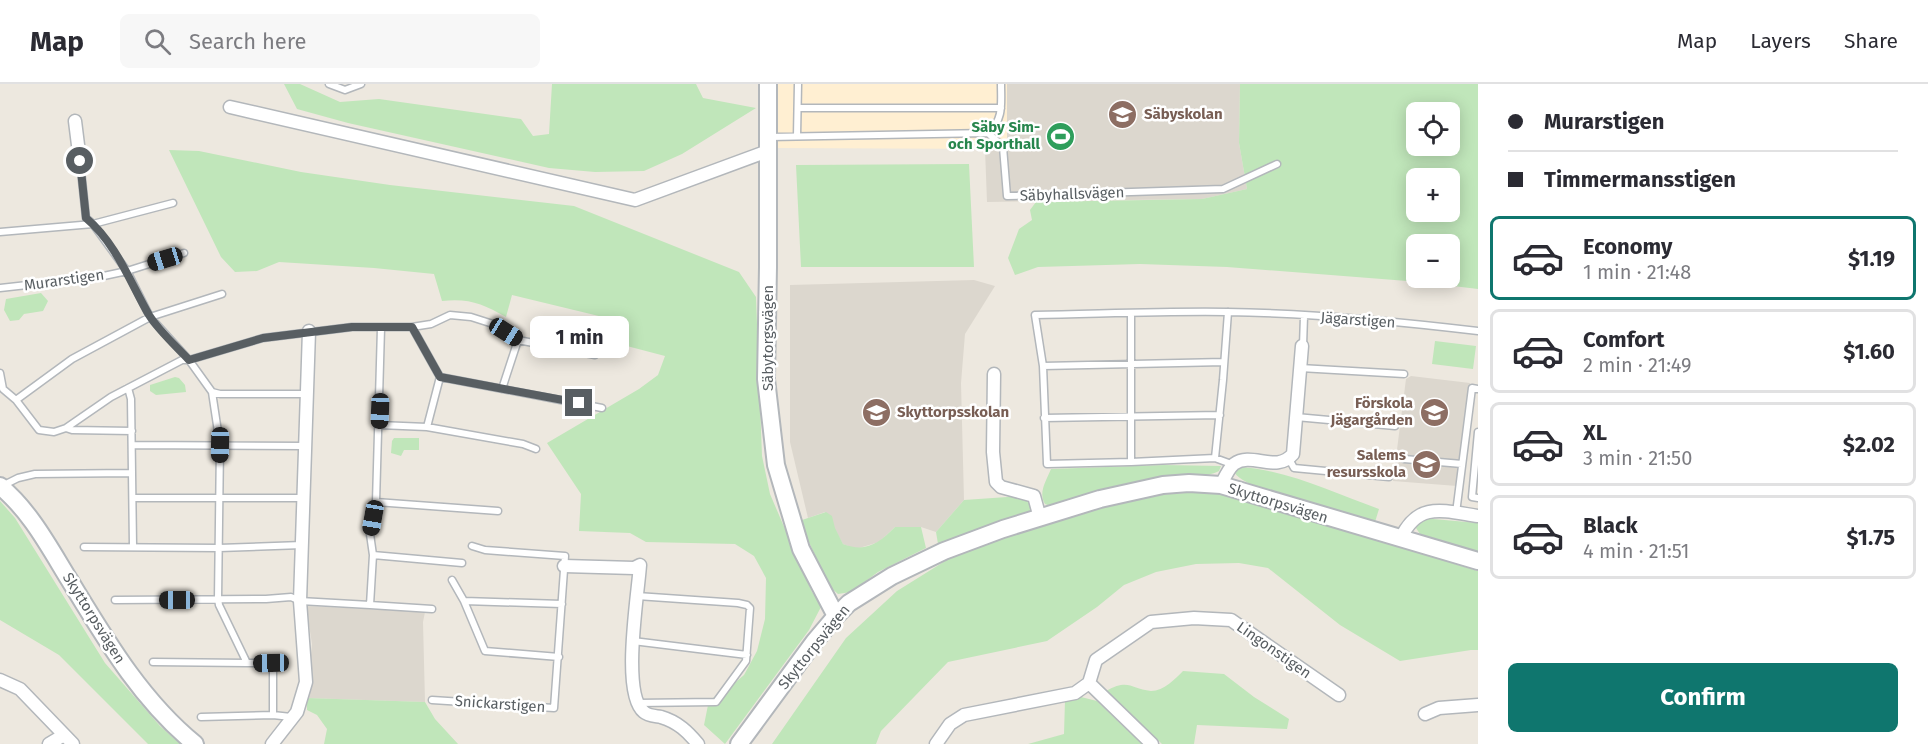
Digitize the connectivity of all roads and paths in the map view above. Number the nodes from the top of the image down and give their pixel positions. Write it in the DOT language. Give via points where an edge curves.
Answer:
graph roads {
  1 [pos="329,84"];
  2 [pos="361,84"];
  3 [pos="768,84"];
  4 [pos="798,84"];
  5 [pos="1001,84"];
  6 [pos="230,107"];
  7 [pos="798,108"];
  8 [pos="1001,108"];
  9 [pos="75,121"];
  10 [pos="988,133"];
  11 [pos="797,136"];
  12 [pos="768,144"];
  13 [pos="80,161"];
  14 [pos="1277,164"];
  15 [pos="173,203"];
  16 [pos="93,224"];
  17 [pos="0,232"];
  18 [pos="184,253"];
  19 [pos="127,270"];
  20 [pos="0,288"];
  21 [pos="222,294"];
  22 [pos="1228,312"];
  23 [pos="1131,314"];
  24 [pos="1304,316"];
  25 [pos="150,317"];
  26 [pos="412,327"];
  27 [pos="381,328"];
  28 [pos="309,331"];
  29 [pos="1478,331"];
  30 [pos="518,340"];
  31 [pos="1302,346"];
  32 [pos="595,355"];
  33 [pos="189,360"];
  34 [pos="1224,362"];
  35 [pos="1132,364"];
  36 [pos="1043,366"];
  37 [pos="1300,368"];
  38 [pos="0,373"];
  39 [pos="994,374"];
  40 [pos="1404,374"];
  41 [pos="440,377"];
  42 [pos="128,388"];
  43 [pos="1475,388"];
  44 [pos="502,389"];
  45 [pos="212,392"];
  46 [pos="305,394"];
  47 [pos="16,400"];
  48 [pos="602,408"];
  49 [pos="1220,415"];
  50 [pos="1132,416"];
  51 [pos="1296,417"];
  52 [pos="1044,418"];
  53 [pos="379,425"];
  54 [pos="1395,426"];
  55 [pos="426,427"];
  56 [pos="66,428"];
  57 [pos="132,431"];
  58 [pos="1478,432"];
  59 [pos="133,445"];
  60 [pos="220,445"];
  61 [pos="1477,445"];
  62 [pos="306,446"];
  63 [pos="536,449"];
  64 [pos="1215,458"];
  65 [pos="1289,459"];
  66 [pos="1404,459"];
  67 [pos="1131,462"];
  68 [pos="1462,464"];
  69 [pos="1234,465"];
  70 [pos="131,473"];
  71 [pos="1389,477"];
  72 [pos="1221,485"];
  73 [pos="1,486"];
  74 [pos="219,497"];
  75 [pos="133,498"];
  76 [pos="303,498"];
  77 [pos="1478,498"];
  78 [pos="376,502"];
  79 [pos="498,511"];
  80 [pos="1456,513"];
  81 [pos="1478,516"];
  82 [pos="1040,518"];
  83 [pos="1401,538"];
  84 [pos="303,545"];
  85 [pos="133,546"];
  86 [pos="472,546"];
  87 [pos="84,547"];
  88 [pos="219,548"];
  89 [pos="373,555"];
  90 [pos="1478,561"];
  91 [pos="462,562"];
  92 [pos="564,566"];
  93 [pos="452,580"];
  94 [pos="638,596"];
  95 [pos="218,599"];
  96 [pos="115,600"];
  97 [pos="300,601"];
  98 [pos="464,601"];
  99 [pos="562,604"];
  100 [pos="370,605"];
  101 [pos="432,609"];
  102 [pos="836,616"];
  103 [pos="633,641"];
  104 [pos="747,656"];
  105 [pos="559,657"];
  106 [pos="153,662"];
  107 [pos="247,663"];
  108 [pos="0,680"];
  109 [pos="1089,683"];
  110 [pos="1339,695"];
  111 [pos="432,700"];
  112 [pos="637,703"];
  113 [pos="1478,705"];
  114 [pos="1425,714"];
  115 [pos="273,715"];
  116 [pos="201,717"];
  117 [pos="293,717"];
  118 [pos="68,740"];
  119 [pos="49,744"];
  120 [pos="195,744"];
  121 [pos="272,744"];
  122 [pos="698,744"];
  123 [pos="739,744"];
  124 [pos="936,744"];
  125 [pos="1152,744"];
  1 -- 2 [label="lane" via="345,90"];
  3 -- 12 [label="street, Säbytorgsvägen"];
  4 -- 7 [label="lane"];
  5 -- 8 [label="lane"];
  6 -- 12 [label="street" via="635,200"];
  7 -- 8 [label="lane"];
  7 -- 11 [label="lane"];
  8 -- 10 [label="lane" via="1001,116"];
  9 -- 13 [label="street"];
  10 -- 11 [label="lane"];
  10 -- 14 [label="lane, Säbyhallsvägen" via="1003,147 1007,196 1223,189"];
  11 -- 12 [label="lane"];
  12 -- 102 [label="street, Säbytorgsvägen" via="766,379 776,465 801,549"];
  13 -- 16 [label="lane, Murarstigen" via="86,218"];
  15 -- 16 [label="lane"];
  16 -- 17 [label="lane"];
  16 -- 19 [label="lane, Murarstigen"];
  18 -- 19 [label="lane, Murarstigen"];
  19 -- 20 [label="lane, Murarstigen" via="99,277"];
  19 -- 25 [label="lane"];
  21 -- 25 [label="lane"];
  22 -- 23 [label="lane, Jägarstigen"];
  22 -- 24 [label="lane, Jägarstigen"];
  22 -- 34 [label="lane"];
  23 -- 35 [label="lane"];
  23 -- 36 [label="lane, Jägarstigen" via="1035,315"];
  24 -- 29 [label="lane, Jägarstigen"];
  24 -- 31 [label="lane, Jägarstigen"];
  25 -- 33 [label="lane"];
  25 -- 47 [label="lane" via="72,360"];
  26 -- 27 [label="lane"];
  26 -- 30 [label="lane" via="450,315 471,317 493,324"];
  26 -- 41 [label="lane"];
  27 -- 28 [label="lane"];
  27 -- 53 [label="lane"];
  28 -- 33 [label="lane" via="263,338"];
  28 -- 46 [label="street"];
  30 -- 32 [label="lane"];
  30 -- 44 [label="lane"];
  31 -- 37 [label="street, Jägarstigen"];
  33 -- 42 [label="lane"];
  33 -- 45 [label="lane"];
  34 -- 35 [label="lane"];
  34 -- 49 [label="lane"];
  35 -- 36 [label="lane"];
  35 -- 50 [label="lane"];
  36 -- 52 [label="lane, Jägarstigen"];
  37 -- 40 [label="lane"];
  37 -- 51 [label="street, Jägarstigen"];
  38 -- 47 [label="lane" via="3,389"];
  39 -- 82 [label="street" via="996,482 1034,496"];
  41 -- 44 [label="lane"];
  41 -- 55 [label="lane"];
  42 -- 56 [label="lane"];
  42 -- 57 [label="lane"];
  43 -- 68 [label="lane"];
  44 -- 48 [label="lane"];
  45 -- 46 [label="lane"];
  45 -- 60 [label="lane"];
  46 -- 62 [label="street"];
  47 -- 56 [label="lane" via="39,430 54,432"];
  49 -- 50 [label="lane"];
  49 -- 64 [label="lane"];
  50 -- 52 [label="lane"];
  50 -- 67 [label="lane"];
  51 -- 54 [label="lane"];
  51 -- 65 [label="street, Jägarstigen" via="1293,454"];
  52 -- 67 [label="lane, Jägarstigen" via="1047,464"];
  53 -- 55 [label="lane"];
  53 -- 78 [label="lane"];
  55 -- 63 [label="lane"];
  56 -- 57 [label="lane"];
  57 -- 59 [label="lane"];
  58 -- 61 [label="lane"];
  59 -- 60 [label="lane"];
  59 -- 70 [label="lane"];
  60 -- 62 [label="lane"];
  60 -- 74 [label="lane"];
  61 -- 77 [label="lane" via="1472,497"];
  62 -- 76 [label="street"];
  64 -- 67 [label="lane, Jägarstigen"];
  64 -- 69 [label="lane, Jägarstigen"];
  65 -- 69 [label="street, Jägarstigen" via="1281,463 1245,460"];
  65 -- 71 [label="lane, Jägarstigen" via="1294,468"];
  66 -- 68 [label="lane"];
  68 -- 80 [label="lane"];
  69 -- 72 [label="street"];
  70 -- 73 [label="lane" via="35,474"];
  70 -- 75 [label="lane"];
  72 -- 82 [label="street, Skyttorpsvägen" via="1189,483 1119,494"];
  72 -- 83 [label="street, Skyttorpsvägen"];
  73 -- 120 [label="street, Skyttorpsvägen" via="33,521 137,684"];
  74 -- 75 [label="lane"];
  74 -- 76 [label="lane"];
  74 -- 88 [label="lane"];
  75 -- 85 [label="lane"];
  76 -- 84 [label="street"];
  78 -- 79 [label="lane"];
  78 -- 89 [label="lane" via="370,534"];
  80 -- 81 [label="street"];
  80 -- 83 [label="street" via="1422,512 1412,519"];
  82 -- 102 [label="street, Skyttorpsvägen" via="925,558 849,603"];
  83 -- 90 [label="street, Skyttorpsvägen"];
  84 -- 88 [label="lane"];
  84 -- 97 [label="street"];
  85 -- 87 [label="lane"];
  85 -- 88 [label="lane"];
  86 -- 92 [label="lane" via="565,556"];
  88 -- 95 [label="lane"];
  89 -- 91 [label="lane"];
  89 -- 100 [label="lane"];
  92 -- 94 [label="street" via="640,565"];
  92 -- 99 [label="lane, Snickarstigen"];
  93 -- 98 [label="lane"];
  94 -- 103 [label="street"];
  94 -- 104 [label="lane" via="747,604"];
  95 -- 96 [label="lane"];
  95 -- 97 [label="lane" via="291,597"];
  95 -- 107 [label="lane"];
  97 -- 100 [label="lane"];
  97 -- 117 [label="street" via="306,682"];
  98 -- 99 [label="lane"];
  98 -- 105 [label="lane" via="485,651"];
  99 -- 105 [label="lane, Snickarstigen"];
  100 -- 101 [label="lane"];
  102 -- 123 [label="street, Skyttorpsvägen"];
  103 -- 104 [label="lane"];
  103 -- 112 [label="street" via="631,675"];
  104 -- 112 [label="lane" via="716,702"];
  105 -- 111 [label="lane, Snickarstigen" via="554,708"];
  106 -- 107 [label="lane"];
  107 -- 115 [label="lane" via="271,663"];
  108 -- 118 [label="street" via="20,689"];
  109 -- 110 [label="street, Lingonstigen" via="1096,660 1151,622 1194,618 1231,620"];
  109 -- 124 [label="street" via="1076,693 964,715 950,724"];
  109 -- 125 [label="street"];
  112 -- 122 [label="street" via="645,714 684,728"];
  113 -- 114 [label="street" via="1439,708"];
  115 -- 116 [label="lane"];
  115 -- 117 [label="lane"];
  117 -- 121 [label="street"];
  118 -- 119 [label="street"];
}
